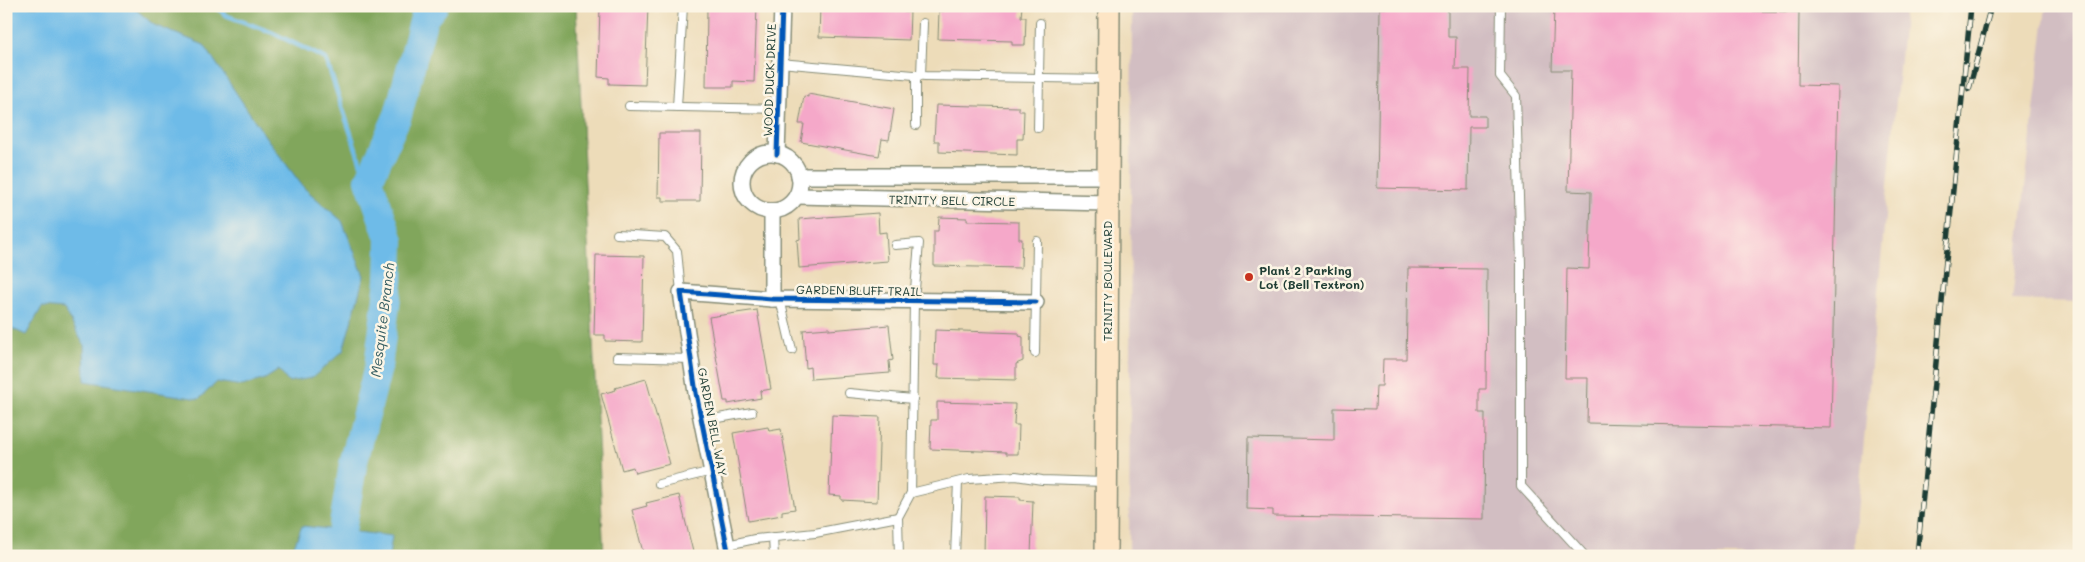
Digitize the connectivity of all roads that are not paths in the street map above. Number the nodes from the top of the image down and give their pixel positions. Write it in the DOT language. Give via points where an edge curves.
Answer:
graph roads {
  1 [pos="683,6"];
  2 [pos="782,6"];
  3 [pos="1108,6"];
  4 [pos="1500,6"];
  5 [pos="923,23"];
  6 [pos="1040,23"];
  7 [pos="780,63"];
  8 [pos="918,75"];
  9 [pos="1038,76"];
  10 [pos="1108,79"];
  11 [pos="629,106"];
  12 [pos="677,107"];
  13 [pos="778,109"];
  14 [pos="916,125"];
  15 [pos="1038,128"];
  16 [pos="776,154"];
  17 [pos="799,176"];
  18 [pos="1108,176"];
  19 [pos="797,196"];
  20 [pos="1107,203"];
  21 [pos="772,212"];
  22 [pos="618,234"];
  23 [pos="1037,241"];
  24 [pos="895,245"];
  25 [pos="681,292"];
  26 [pos="776,299"];
  27 [pos="914,301"];
  28 [pos="1036,302"];
  29 [pos="792,350"];
  30 [pos="1036,353"];
  31 [pos="617,357"];
  32 [pos="691,359"];
  33 [pos="849,393"];
  34 [pos="913,399"];
  35 [pos="752,412"];
  36 [pos="702,421"];
  37 [pos="712,471"];
  38 [pos="958,482"];
  39 [pos="1106,482"];
  40 [pos="659,484"];
  41 [pos="912,493"];
  42 [pos="898,517"];
  43 [pos="773,538"];
  44 [pos="728,550"];
  45 [pos="774,556"];
  46 [pos="899,556"];
  47 [pos="955,556"];
  48 [pos="1106,556"];
  49 [pos="1585,556"];
  1 -- 12 [label="lane"];
  2 -- 7 [label="street, WOOD DUCK DRIVE"];
  3 -- 10 [label="main road, TRINITY BOULEVARD"];
  4 -- 49 [label="lane" via="1500,76 1516,96 1521,263 1521,486"];
  5 -- 8 [label="lane"];
  6 -- 9 [label="lane"];
  7 -- 8 [label="lane"];
  7 -- 13 [label="street, WOOD DUCK DRIVE"];
  8 -- 9 [label="lane"];
  8 -- 14 [label="lane"];
  9 -- 10 [label="lane"];
  9 -- 15 [label="lane"];
  10 -- 18 [label="main road, TRINITY BOULEVARD"];
  11 -- 12 [label="lane"];
  12 -- 13 [label="lane"];
  13 -- 16 [label="street, WOOD DUCK DRIVE"];
  16 -- 17 [label="street" via="792,162"];
  16 -- 21 [label="street" via="758,156 749,162 741,185 752,204"];
  17 -- 18 [label="street, TRINITY BELL CIRCLE"];
  17 -- 19 [label="street"];
  18 -- 20 [label="main road, TRINITY BOULEVARD"];
  19 -- 20 [label="street, TRINITY BELL CIRCLE"];
  19 -- 21 [label="street" via="782,209"];
  20 -- 39 [label="main road, TRINITY BOULEVARD"];
  21 -- 26 [label="street"];
  22 -- 25 [label="lane" via="665,237 677,251"];
  23 -- 28 [label="lane"];
  24 -- 27 [label="lane" via="919,243"];
  25 -- 26 [label="street, GARDEN BLUFF TRAIL"];
  25 -- 32 [label="street, GARDEN BELL WAY"];
  26 -- 27 [label="street, GARDEN BLUFF TRAIL"];
  26 -- 29 [label="lane"];
  27 -- 28 [label="street, GARDEN BLUFF TRAIL"];
  27 -- 34 [label="lane"];
  28 -- 30 [label="lane"];
  31 -- 32 [label="lane"];
  32 -- 36 [label="street, GARDEN BELL WAY"];
  33 -- 34 [label="lane"];
  34 -- 41 [label="lane"];
  35 -- 36 [label="lane"];
  36 -- 37 [label="street, GARDEN BELL WAY"];
  37 -- 40 [label="lane"];
  37 -- 44 [label="street, GARDEN BELL WAY"];
  38 -- 39 [label="lane" via="1016,476"];
  38 -- 41 [label="lane"];
  38 -- 47 [label="lane"];
  39 -- 48 [label="main road, TRINITY BOULEVARD"];
  41 -- 42 [label="lane"];
  42 -- 43 [label="lane"];
  42 -- 46 [label="lane"];
  43 -- 44 [label="lane"];
  43 -- 45 [label="lane"];
}
